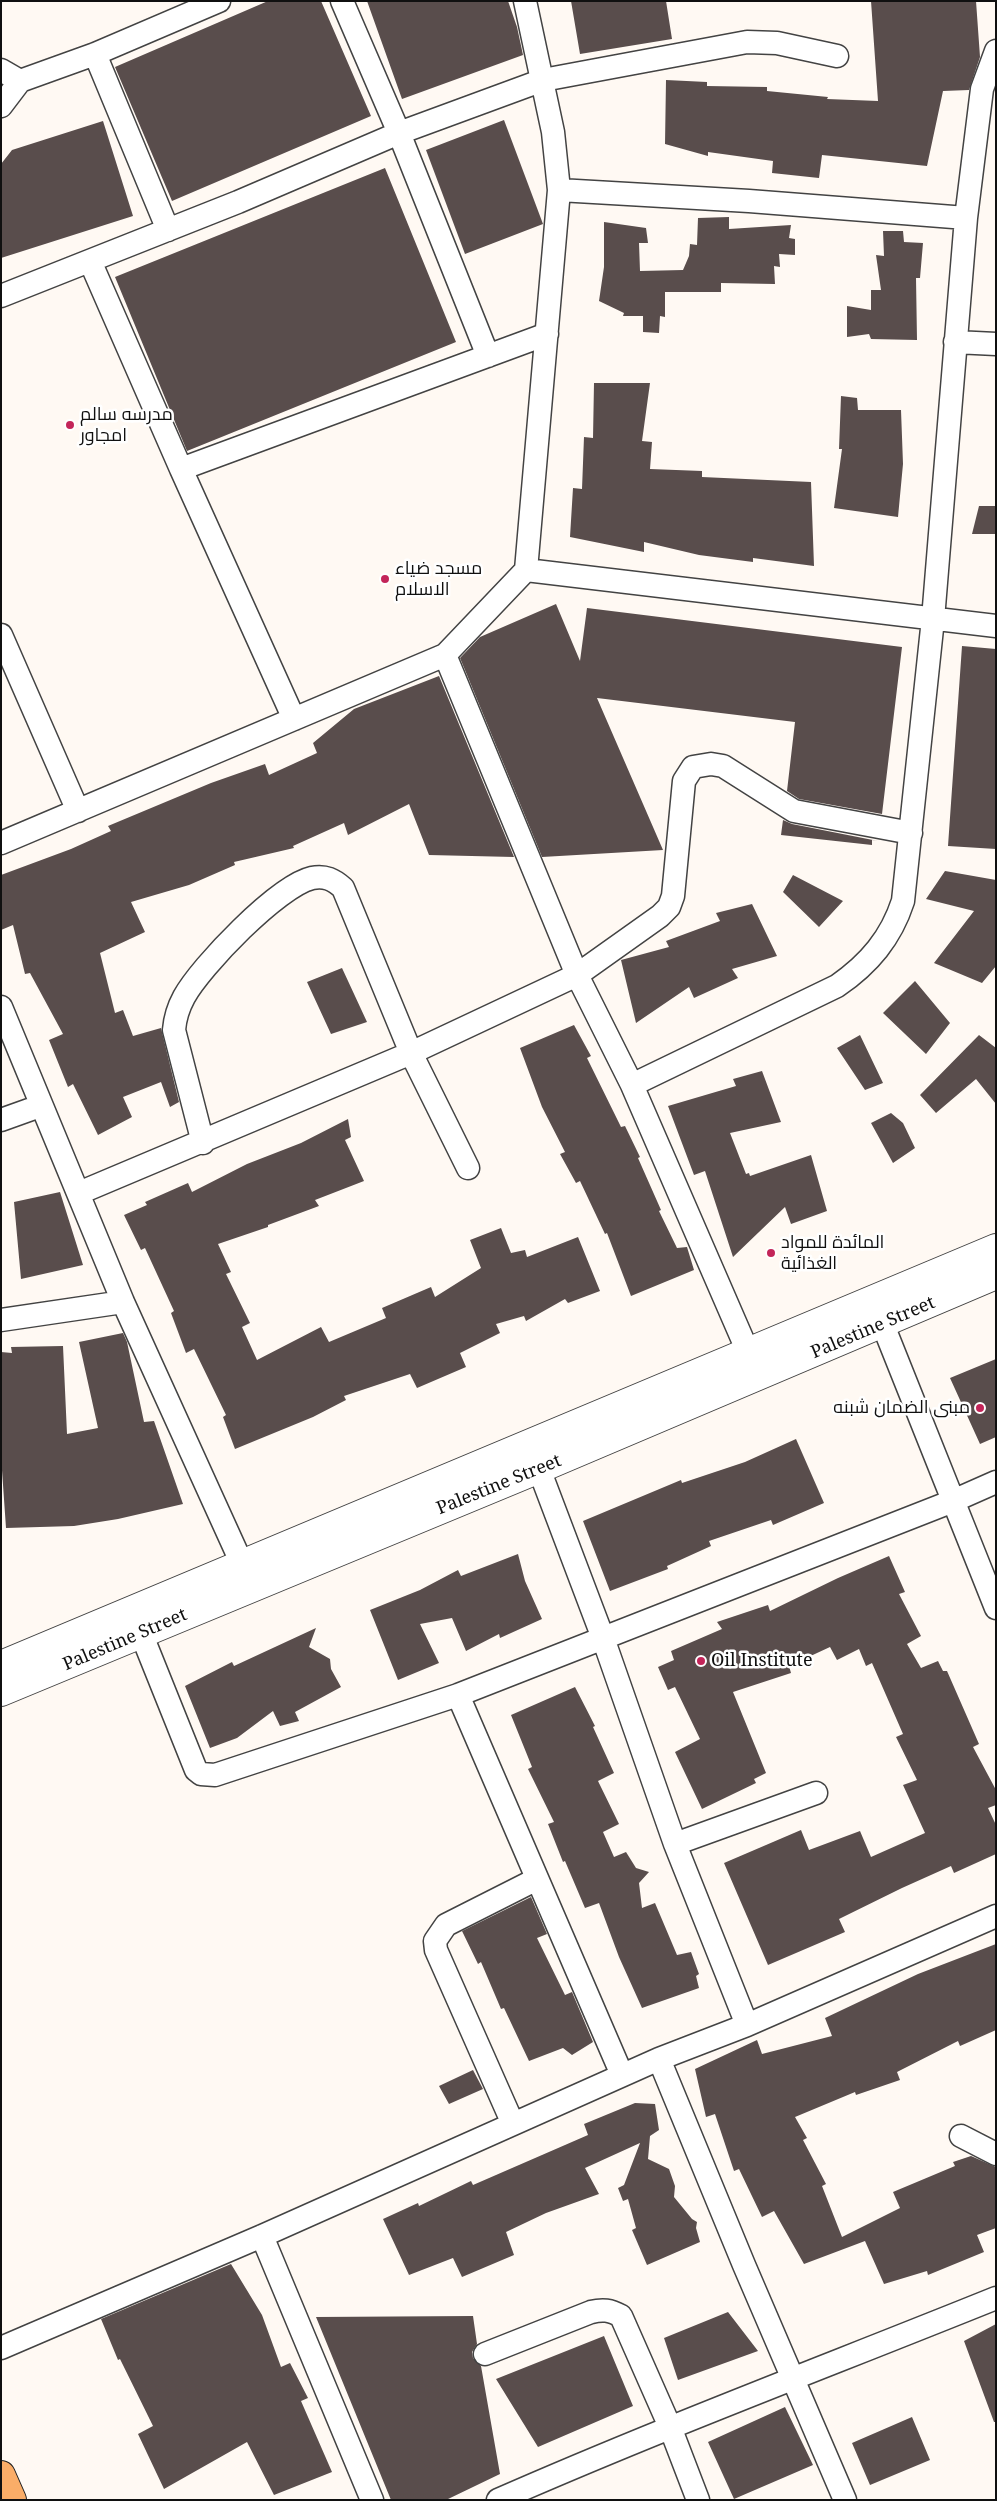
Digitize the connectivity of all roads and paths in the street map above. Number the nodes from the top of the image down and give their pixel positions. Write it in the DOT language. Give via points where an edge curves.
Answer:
graph roads {
  1 [pos="219,1"];
  2 [pos="342,1"];
  3 [pos="525,1"];
  4 [pos="190,7"];
  5 [pos="996,51"];
  6 [pos="95,54"];
  7 [pos="837,56"];
  8 [pos="11,76"];
  9 [pos="543,80"];
  10 [pos="1,106"];
  11 [pos="400,133"];
  12 [pos="558,190"];
  13 [pos="966,218"];
  14 [pos="168,230"];
  15 [pos="90,261"];
  16 [pos="1,296"];
  17 [pos="547,334"];
  18 [pos="955,342"];
  19 [pos="996,344"];
  20 [pos="488,356"];
  21 [pos="181,469"];
  22 [pos="526,570"];
  23 [pos="933,619"];
  24 [pos="996,626"];
  25 [pos="1,635"];
  26 [pos="445,656"];
  27 [pos="6,662"];
  28 [pos="294,719"];
  29 [pos="78,811"];
  30 [pos="911,833"];
  31 [pos="1,843"];
  32 [pos="577,975"];
  33 [pos="1,1007"];
  34 [pos="411,1053"];
  35 [pos="632,1085"];
  36 [pos="40,1106"];
  37 [pos="1,1120"];
  38 [pos="203,1143"];
  39 [pos="468,1168"];
  40 [pos="79,1193"];
  41 [pos="996,1248"];
  42 [pos="978,1273"];
  43 [pos="122,1302"];
  44 [pos="1,1320"];
  45 [pos="883,1325"];
  46 [pos="748,1352"];
  47 [pos="540,1469"];
  48 [pos="996,1482"];
  49 [pos="953,1501"];
  50 [pos="242,1564"];
  51 [pos="996,1608"];
  52 [pos="141,1633"];
  53 [pos="603,1638"];
  54 [pos="1,1665"];
  55 [pos="1,1692"];
  56 [pos="458,1695"];
  57 [pos="816,1793"];
  58 [pos="674,1844"];
  59 [pos="537,1879"];
  60 [pos="996,1916"];
  61 [pos="747,2025"];
  62 [pos="659,2059"];
  63 [pos="622,2075"];
  64 [pos="513,2124"];
  65 [pos="961,2136"];
  66 [pos="996,2154"];
  67 [pos="262,2236"];
  68 [pos="996,2298"];
  69 [pos="1,2348"];
  70 [pos="485,2354"];
  71 [pos="793,2380"];
  72 [pos="670,2427"];
  73 [pos="1,2475"];
  74 [pos="12,2500"];
  75 [pos="372,2500"];
  76 [pos="498,2500"];
  77 [pos="698,2500"];
  78 [pos="845,2500"];
  1 -- 4 [label="street"];
  2 -- 11 [label="street"];
  3 -- 9 [label="street"];
  4 -- 6 [label="street"];
  5 -- 13 [label="street" via="982,89"];
  6 -- 8 [label="street"];
  6 -- 14 [label="street"];
  7 -- 9 [label="street" via="778,42 747,42"];
  8 -- 10 [label="street"];
  9 -- 11 [label="street"];
  9 -- 12 [label="street" via="553,132"];
  11 -- 14 [label="street"];
  11 -- 20 [label="street"];
  12 -- 13 [label="street"];
  12 -- 17 [label="street"];
  13 -- 18 [label="street"];
  14 -- 15 [label="street"];
  15 -- 16 [label="street"];
  15 -- 21 [label="street"];
  17 -- 20 [label="street"];
  17 -- 22 [label="street"];
  18 -- 19 [label="street"];
  18 -- 23 [label="street"];
  20 -- 21 [label="street"];
  21 -- 28 [label="street"];
  22 -- 23 [label="street"];
  22 -- 26 [label="street"];
  23 -- 24 [label="street"];
  23 -- 30 [label="street"];
  25 -- 27 [label="street"];
  26 -- 28 [label="street"];
  26 -- 32 [label="street"];
  27 -- 29 [label="street"];
  28 -- 29 [label="street"];
  29 -- 31 [label="street"];
  30 -- 32 [label="street" via="805,815 788,808 723,766 706,764 693,768 684,781 674,888 669,907"];
  30 -- 35 [label="street" via="904,901 897,919 887,939 855,974 837,986"];
  32 -- 34 [label="street"];
  32 -- 35 [label="street"];
  33 -- 36 [label="street"];
  34 -- 38 [label="street"];
  34 -- 38 [label="street" via="343,888 322,877 294,885 209,962 177,1011 174,1030"];
  34 -- 39 [label="street"];
  35 -- 46 [label="street"];
  36 -- 37 [label="street"];
  36 -- 40 [label="street"];
  38 -- 40 [label="street"];
  40 -- 43 [label="street"];
  41 -- 42 [label="street, Palestine Street"];
  42 -- 45 [label="street, Palestine Street"];
  42 -- 46 [label="street, Palestine Street"];
  43 -- 44 [label="street"];
  43 -- 50 [label="street"];
  45 -- 47 [label="street, Palestine Street"];
  45 -- 49 [label="street"];
  46 -- 50 [label="street, Palestine Street"];
  47 -- 52 [label="street, Palestine Street"];
  47 -- 53 [label="street"];
  48 -- 49 [label="street"];
  49 -- 51 [label="street"];
  49 -- 53 [label="street"];
  50 -- 54 [label="street, Palestine Street"];
  52 -- 55 [label="street, Palestine Street"];
  52 -- 56 [label="street" via="196,1770 201,1774 215,1775"];
  53 -- 56 [label="street"];
  53 -- 58 [label="street"];
  56 -- 59 [label="street"];
  57 -- 58 [label="street"];
  58 -- 61 [label="street"];
  59 -- 63 [label="street"];
  59 -- 64 [label="street" via="446,1925 435,1941 436,1950"];
  60 -- 61 [label="street"];
  61 -- 62 [label="street"];
  62 -- 63 [label="street"];
  62 -- 71 [label="street"];
  63 -- 64 [label="street"];
  64 -- 67 [label="street"];
  65 -- 66 [label="street"];
  67 -- 69 [label="street"];
  67 -- 75 [label="street"];
  68 -- 71 [label="street"];
  70 -- 72 [label="street" via="591,2312 611,2311 620,2316"];
  71 -- 72 [label="street"];
  71 -- 78 [label="street"];
  72 -- 76 [label="street"];
  72 -- 77 [label="street"];
  73 -- 74 [label="main road"];
}
